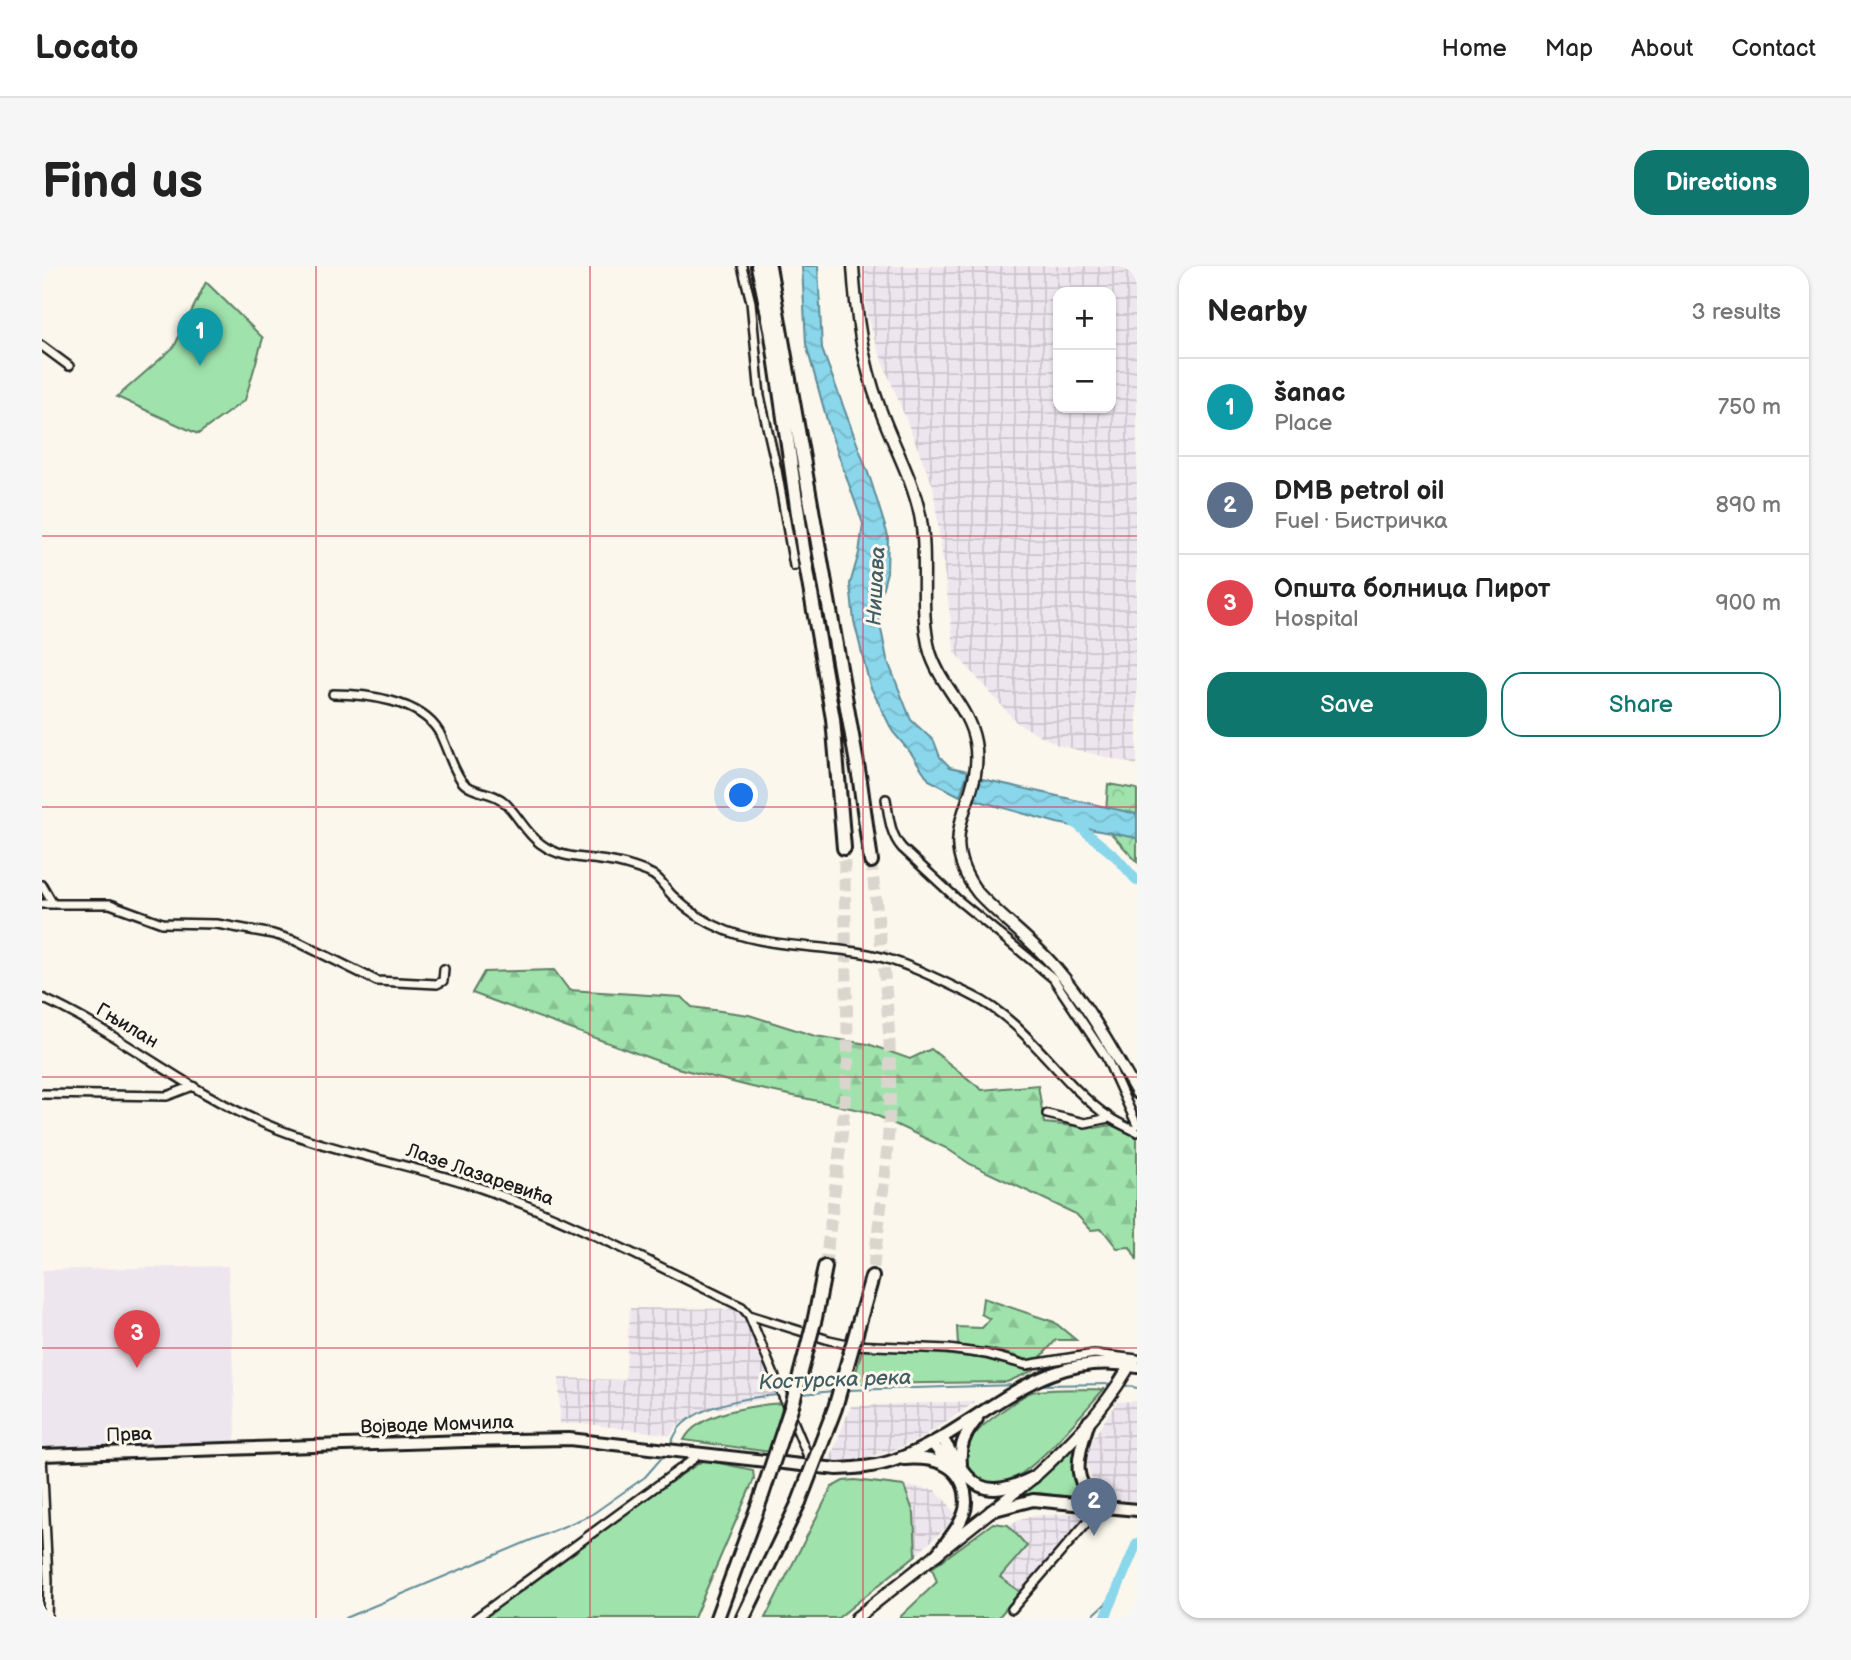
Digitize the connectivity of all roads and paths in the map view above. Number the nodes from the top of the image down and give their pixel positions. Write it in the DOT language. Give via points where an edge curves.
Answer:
graph roads {
  1 [pos="742,266"];
  2 [pos="758,266"];
  3 [pos="769,266"];
  4 [pos="853,266"];
  5 [pos="42,346"];
  6 [pos="69,366"];
  7 [pos="794,566"];
  8 [pos="333,694"];
  9 [pos="886,799"];
  10 [pos="844,848"];
  11 [pos="871,861"];
  12 [pos="42,885"];
  13 [pos="42,904"];
  14 [pos="53,904"];
  15 [pos="443,969"];
  16 [pos="42,998"];
  17 [pos="193,1086"];
  18 [pos="1137,1093"];
  19 [pos="42,1094"];
  20 [pos="1047,1114"];
  21 [pos="1109,1118"];
  22 [pos="1137,1125"];
  23 [pos="1137,1132"];
  24 [pos="825,1267"];
  25 [pos="872,1277"];
  26 [pos="749,1315"];
  27 [pos="1137,1359"];
  28 [pos="1129,1371"];
  29 [pos="983,1412"];
  30 [pos="1089,1422"];
  31 [pos="937,1440"];
  32 [pos="218,1449"];
  33 [pos="697,1452"];
  34 [pos="42,1455"];
  35 [pos="894,1461"];
  36 [pos="812,1466"];
  37 [pos="956,1467"];
  38 [pos="1034,1477"];
  39 [pos="1100,1507"];
  40 [pos="1117,1508"];
  41 [pos="1137,1510"];
  42 [pos="991,1511"];
  43 [pos="937,1554"];
  44 [pos="45,1580"];
  45 [pos="1012,1609"];
  46 [pos="47,1618"];
  47 [pos="477,1618"];
  48 [pos="717,1618"];
  49 [pos="743,1618"];
  50 [pos="856,1618"];
  1 -- 7 [label="street" via="751,302 760,396"];
  2 -- 10 [label="highway" via="833,719"];
  3 -- 11 [label="highway"];
  4 -- 18 [label="main road" via="866,366 922,525 928,644 943,681 972,729 976,756 960,821 958,855 969,882 1067,982"];
  5 -- 6 [label="street"];
  8 -- 21 [label="street" via="379,697 426,718 439,731 464,784 500,799 529,834 553,852 649,873 703,920 752,939 893,960 980,999 1020,1030"];
  9 -- 22 [label="street" via="892,830 902,848 1054,978 1106,1057"];
  12 -- 14 [label="street"];
  13 -- 14 [label="street"];
  14 -- 15 [label="street" via="110,904 162,923 218,924 273,934 377,981 437,984 443,981"];
  16 -- 17 [label="street, Гњилан" via="106,1031"];
  17 -- 19 [label="street" via="167,1096"];
  17 -- 26 [label="street, Лазе Лазаревића" via="294,1136 415,1167 520,1202 742,1307"];
  20 -- 21 [label="street" via="1085,1123"];
  21 -- 23 [label="street"];
  24 -- 48 [label="highway, bridge" via="793,1402"];
  25 -- 49 [label="highway, bridge" via="835,1408 799,1502"];
  26 -- 27 [label="street, Лазе Лазаревића" via="852,1345 948,1349 1026,1365 1094,1354"];
  26 -- 36 [label="street"];
  28 -- 29 [label="main road" via="1112,1362 1060,1368"];
  28 -- 30 [label="main road"];
  29 -- 31 [label="main road"];
  29 -- 37 [label="main road" via="964,1437"];
  30 -- 38 [label="main road"];
  30 -- 40 [label="main road" via="1078,1454 1081,1479 1095,1497"];
  31 -- 35 [label="main road"];
  31 -- 37 [label="main road"];
  32 -- 33 [label="main road, Војводе Момчила" via="553,1439"];
  32 -- 34 [label="main road, Прва"];
  33 -- 36 [label="main road"];
  33 -- 47 [label="street" via="695,1458"];
  34 -- 44 [label="street"];
  35 -- 36 [label="main road" via="858,1468"];
  35 -- 37 [label="main road" via="931,1459"];
  37 -- 38 [label="main road" via="989,1490"];
  37 -- 43 [label="main road" via="966,1506"];
  38 -- 42 [label="main road"];
  39 -- 40 [label="main road"];
  39 -- 42 [label="main road" via="1033,1500"];
  39 -- 45 [label="street"];
  40 -- 41 [label="main road"];
  42 -- 43 [label="main road"];
  43 -- 50 [label="main road"];
  44 -- 46 [label="street"];
}
